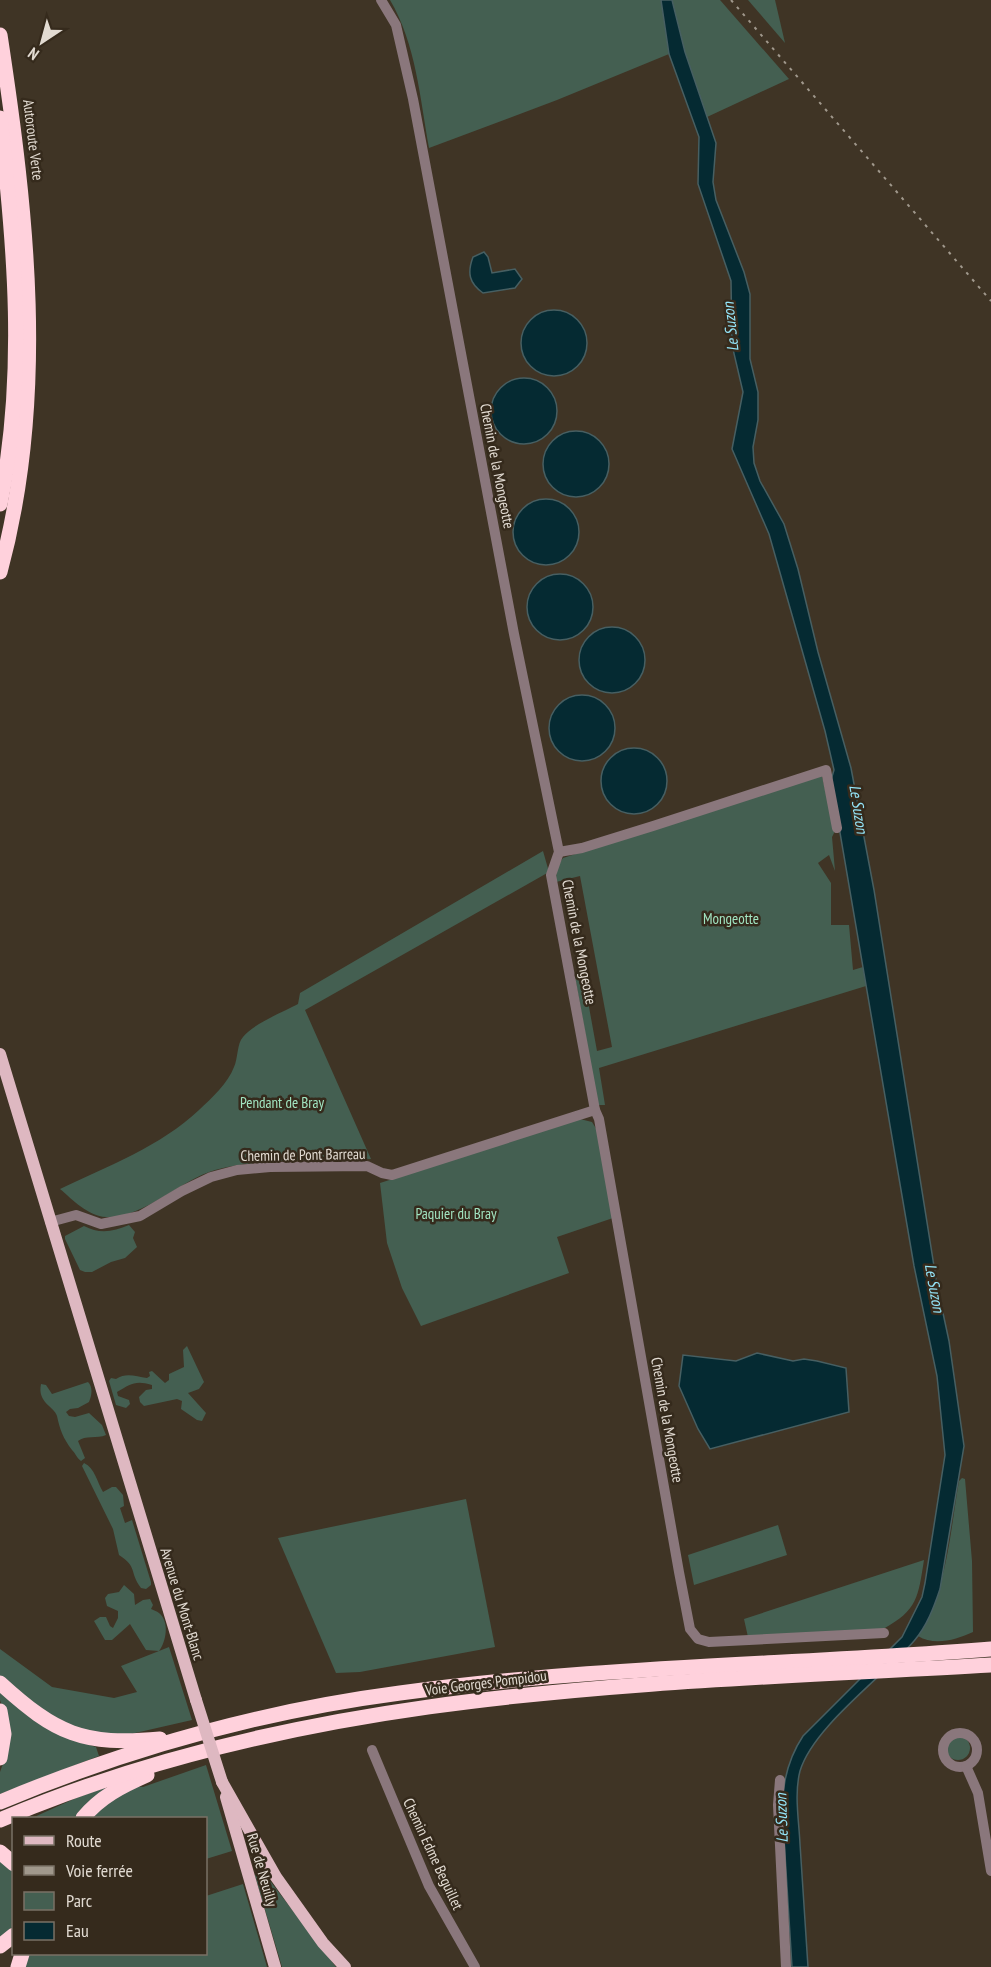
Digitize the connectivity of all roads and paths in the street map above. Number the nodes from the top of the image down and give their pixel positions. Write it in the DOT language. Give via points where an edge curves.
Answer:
graph roads {
  1 [pos="381,0"];
  2 [pos="0,35"];
  3 [pos="0,118"];
  4 [pos="0,504"];
  5 [pos="0,572"];
  6 [pos="837,828"];
  7 [pos="559,852"];
  8 [pos="0,1054"];
  9 [pos="595,1110"];
  10 [pos="50,1222"];
  11 [pos="884,1633"];
  12 [pos="991,1649"];
  13 [pos="991,1665"];
  14 [pos="0,1683"];
  15 [pos="0,1711"];
  16 [pos="199,1735"];
  17 [pos="210,1750"];
  18 [pos="372,1750"];
  19 [pos="0,1758"];
  20 [pos="966,1766"];
  21 [pos="780,1780"];
  22 [pos="222,1782"];
  23 [pos="0,1802"];
  24 [pos="84,1817"];
  25 [pos="0,1820"];
  26 [pos="0,1852"];
  27 [pos="267,1861"];
  28 [pos="12,1862"];
  29 [pos="244,1865"];
  30 [pos="991,1871"];
  31 [pos="12,1937"];
  32 [pos="0,1946"];
  33 [pos="275,1967"];
  34 [pos="345,1967"];
  35 [pos="475,1967"];
  36 [pos="786,1967"];
  1 -- 7 [label="street, Chemin de la Mongeotte" via="396,25 413,99"];
  2 -- 5 [label="highway, Autoroute Verte" via="21,186 29,325 24,441"];
  3 -- 4 [label="highway, Autoroute Verte" via="9,192 15,320 10,439"];
  6 -- 7 [label="street" via="826,770"];
  7 -- 9 [label="street, Chemin de la Mongeotte" via="551,875"];
  8 -- 10 [label="main road, Avenue du Mont-Blanc"];
  9 -- 10 [label="street, Chemin de Pont Barreau" via="392,1175 367,1166 237,1170 211,1177 140,1216 101,1224 76,1215"];
  9 -- 11 [label="street, Chemin de la Mongeotte" via="690,1629 698,1639 709,1642"];
  10 -- 22 [label="main road, Avenue du Mont-Blanc, bridge"];
  12 -- 16 [label="highway, Voie Georges Pompidou" via="484,1682 330,1705"];
  13 -- 17 [label="highway, Voie Georges Pompidou" via="626,1686 481,1700 332,1722"];
  14 -- 16 [label="highway" via="42,1718 80,1736 126,1742"];
  15 -- 19 [label="highway" via="4,1734"];
  16 -- 23 [label="highway, Voie Georges Pompidou" via="84,1770"];
  17 -- 24 [label="highway" via="128,1783"];
  17 -- 25 [label="highway, Voie Georges Pompidou" via="129,1771"];
  18 -- 35 [label="street, Chemin Edme Beguillet" via="429,1886"];
  20 -- 30 [label="street" via="978,1793"];
  21 -- 36 [label="street"];
  22 -- 27 [label="main road, Avenue du Mont-Blanc"];
  22 -- 29 [label="main road, Rue de Neuilly"];
  26 -- 28 [label="highway"];
  27 -- 29 [label="main road"];
  27 -- 34 [label="main road, Avenue du Mont-Blanc" via="323,1943"];
  29 -- 33 [label="main road, Rue de Neuilly"];
  31 -- 32 [label="highway"];
}
